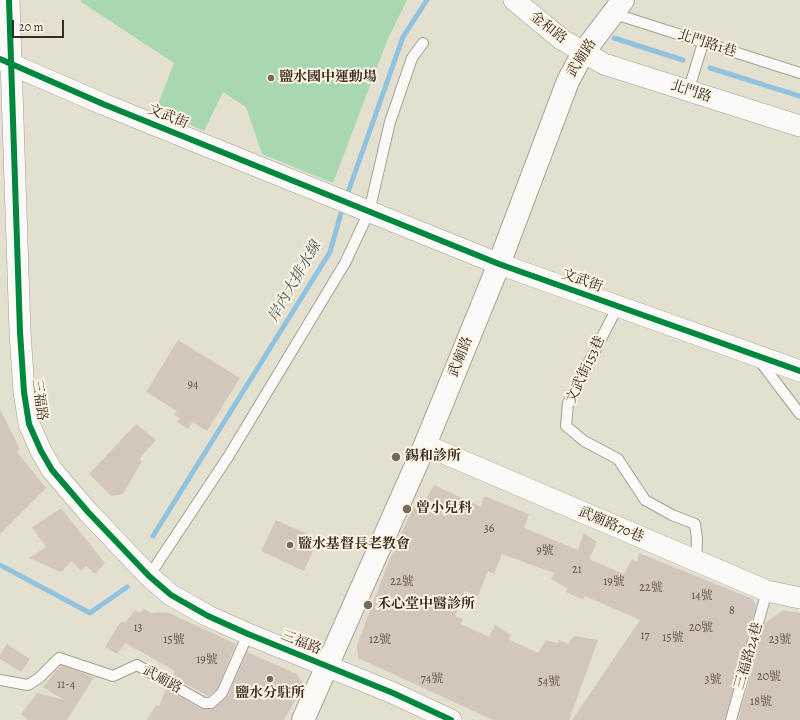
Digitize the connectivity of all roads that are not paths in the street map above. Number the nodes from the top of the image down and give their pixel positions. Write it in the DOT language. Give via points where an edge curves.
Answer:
graph roads {
  1 [pos="9,0"];
  2 [pos="514,0"];
  3 [pos="619,7"];
  4 [pos="423,43"];
  5 [pos="703,43"];
  6 [pos="583,53"];
  7 [pos="6,62"];
  8 [pos="800,73"];
  9 [pos="688,92"];
  10 [pos="800,126"];
  11 [pos="364,210"];
  12 [pos="499,264"];
  13 [pos="618,306"];
  14 [pos="755,355"];
  15 [pos="800,371"];
  16 [pos="800,414"];
  17 [pos="425,445"];
  18 [pos="696,561"];
  19 [pos="149,576"];
  20 [pos="767,591"];
  21 [pos="800,598"];
  22 [pos="248,634"];
  23 [pos="328,667"];
  24 [pos="0,680"];
  25 [pos="303,720"];
  26 [pos="451,720"];
  27 [pos="731,720"];
  1 -- 7 [label="street, 三福路"];
  2 -- 6 [label="street, 金和路" via="561,39"];
  3 -- 5 [label="lane, 北門路1巷"];
  3 -- 6 [label="street, 武廟路"];
  4 -- 11 [label="lane" via="412,58"];
  5 -- 8 [label="lane, 北門路1巷"];
  5 -- 9 [label="lane"];
  6 -- 9 [label="street, 北門路" via="604,64"];
  6 -- 12 [label="street, 武廟路" via="568,81"];
  7 -- 11 [label="street, 文武街"];
  7 -- 19 [label="street, 三福路" via="20,332 29,424 40,451 52,470"];
  9 -- 10 [label="street, 北門路"];
  11 -- 12 [label="street, 文武街"];
  11 -- 19 [label="lane" via="345,263 228,457"];
  12 -- 13 [label="street, 文武街"];
  12 -- 17 [label="street, 武廟路"];
  13 -- 14 [label="street, 文武街"];
  13 -- 18 [label="lane, 文武街153巷" via="568,403 566,426 584,441 618,459 645,500 695,524"];
  14 -- 15 [label="street, 文武街"];
  14 -- 16 [label="lane"];
  17 -- 18 [label="street, 武廟路70巷"];
  17 -- 23 [label="street, 武廟路"];
  18 -- 20 [label="street, 武廟路70巷"];
  19 -- 22 [label="street, 三福路" via="171,595 208,616"];
  20 -- 21 [label="street, 武廟路70巷"];
  20 -- 27 [label="lane, 三福路24巷"];
  22 -- 23 [label="street, 三福路"];
  22 -- 24 [label="lane, 武廟路" via="222,693 211,703 204,703 137,665 113,676 59,658 28,685"];
  23 -- 25 [label="street, 武廟路"];
  23 -- 26 [label="street, 三福路"];
}
